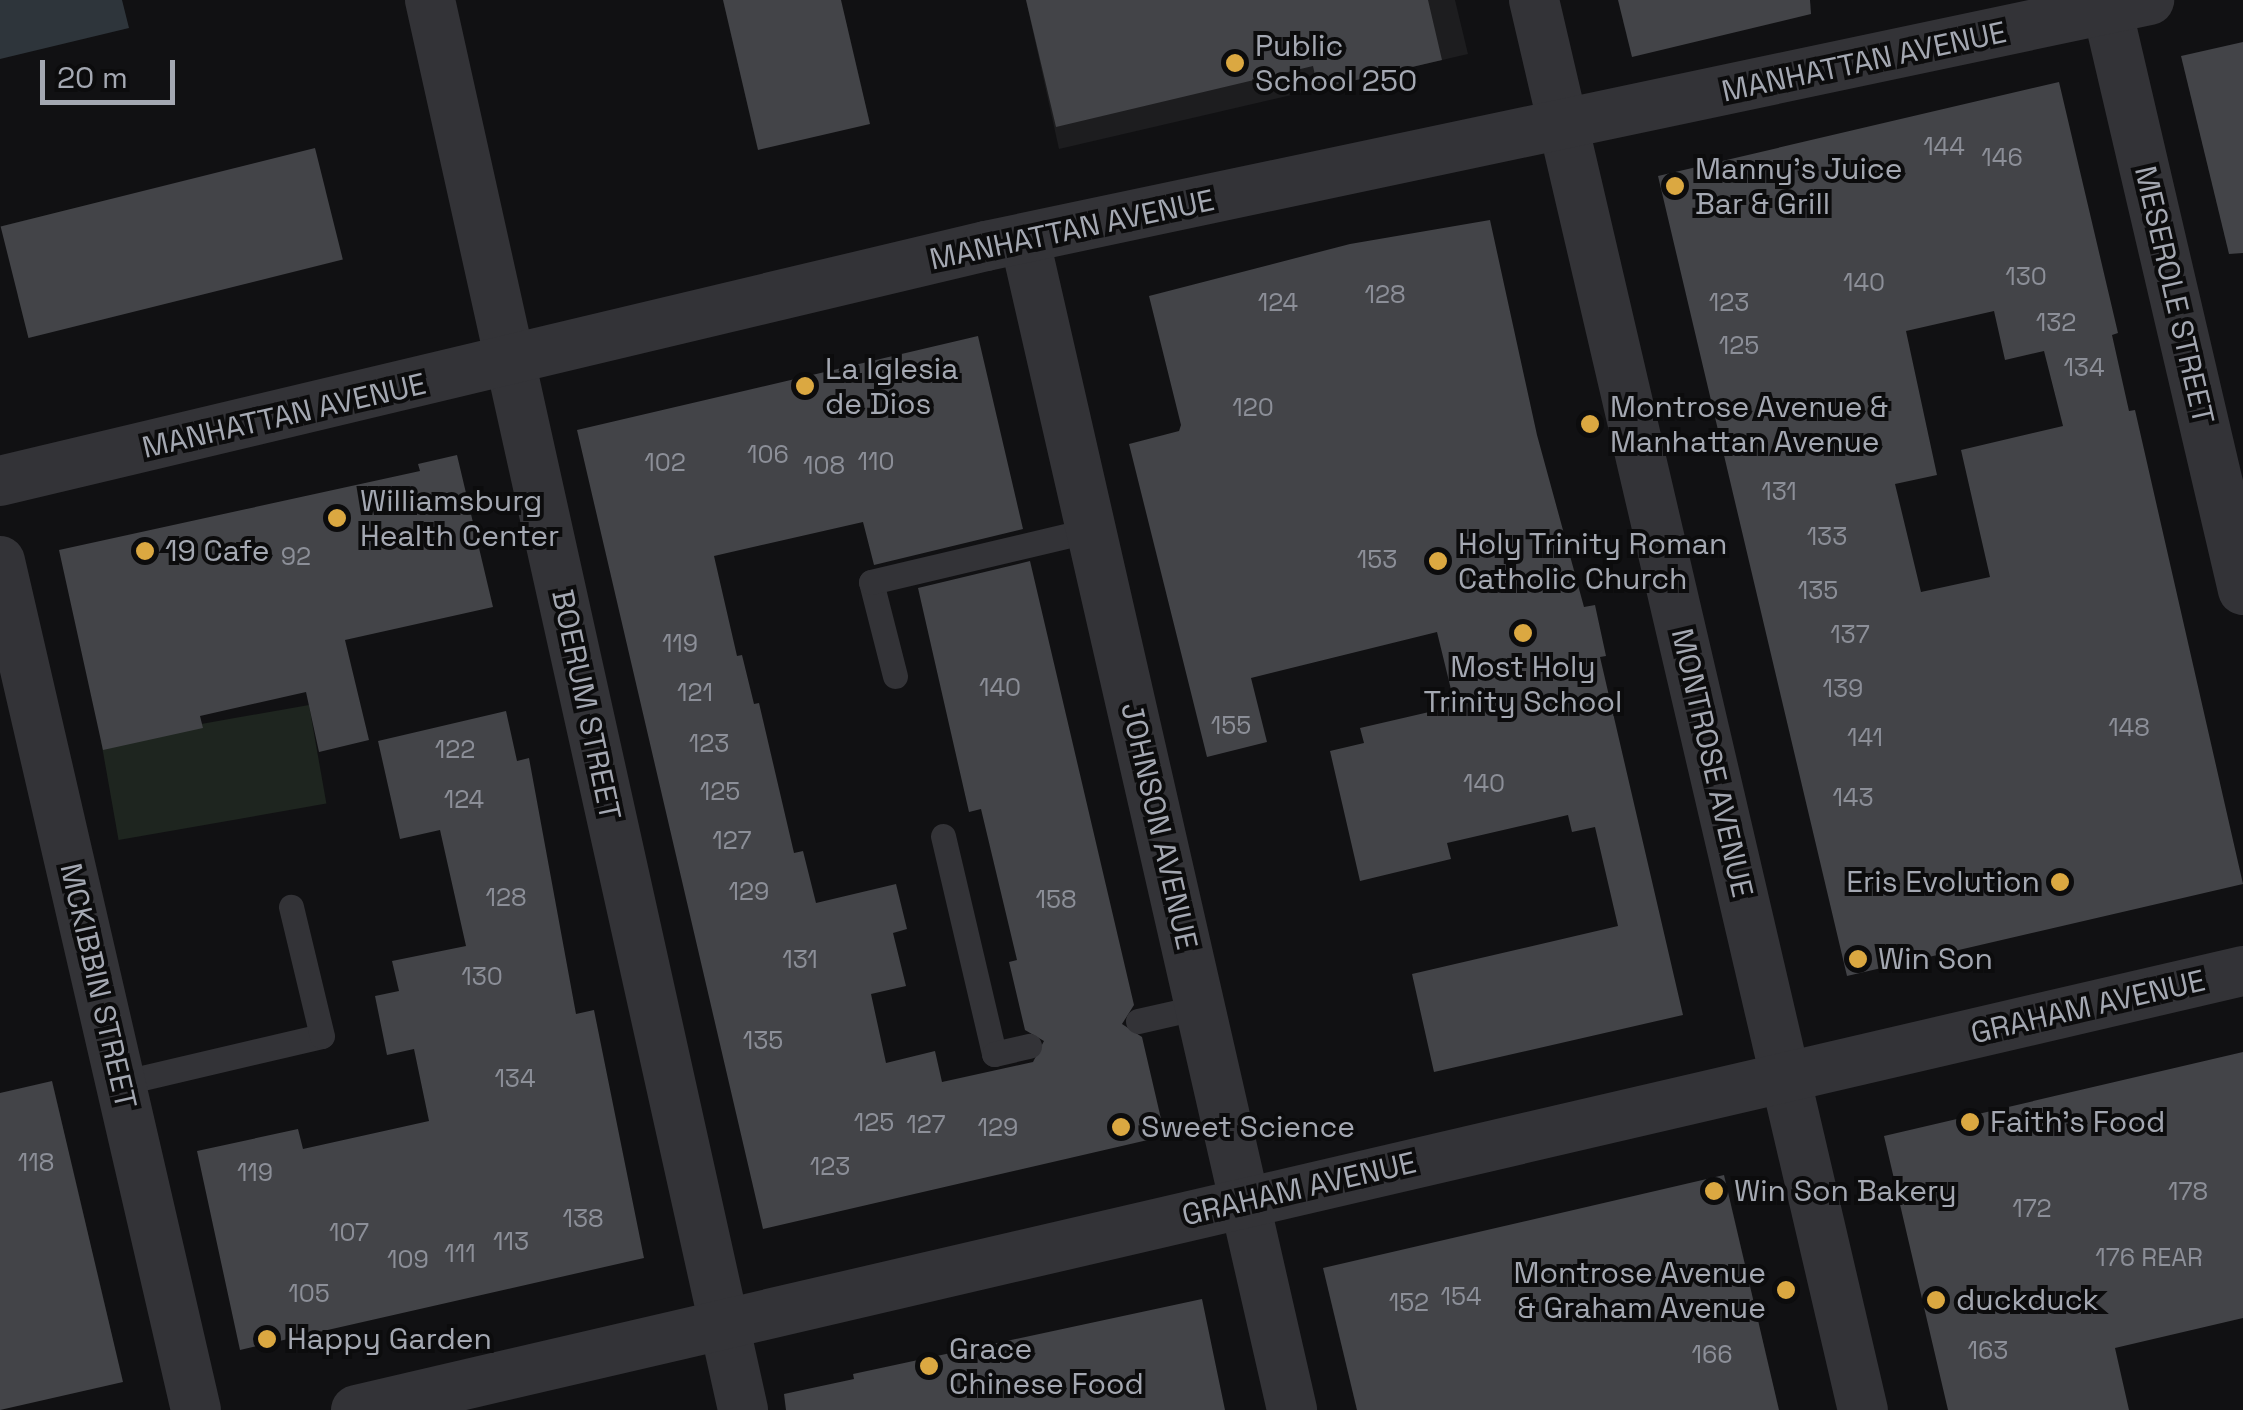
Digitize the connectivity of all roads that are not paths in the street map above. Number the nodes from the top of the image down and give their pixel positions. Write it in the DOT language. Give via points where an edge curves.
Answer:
graph roads {
  1 [pos="430,0"];
  2 [pos="1534,0"];
  3 [pos="2121,3"];
  4 [pos="1562,126"];
  5 [pos="1026,241"];
  6 [pos="510,363"];
  7 [pos="0,481"];
  8 [pos="1091,530"];
  9 [pos="0,562"];
  10 [pos="2243,590"];
  11 [pos="895,676"];
  12 [pos="944,836"];
  13 [pos="291,907"];
  14 [pos="2243,972"];
  15 [pos="1200,1007"];
  16 [pos="1138,1021"];
  17 [pos="1029,1046"];
  18 [pos="1786,1078"];
  19 [pos="121,1083"];
  20 [pos="1244,1201"];
  21 [pos="723,1324"];
  22 [pos="196,1410"];
  23 [pos="356,1410"];
  24 [pos="743,1410"];
  25 [pos="1292,1410"];
  26 [pos="1864,1410"];
  1 -- 6 [label="street, BOERUM STREET"];
  2 -- 4 [label="street, MONTROSE AVENUE"];
  3 -- 4 [label="street, MANHATTAN AVENUE"];
  3 -- 10 [label="street, MESEROLE STREET"];
  4 -- 5 [label="street, MANHATTAN AVENUE"];
  4 -- 18 [label="street, MONTROSE AVENUE"];
  5 -- 6 [label="street, MANHATTAN AVENUE"];
  5 -- 8 [label="street, JOHNSON AVENUE"];
  6 -- 7 [label="street, MANHATTAN AVENUE"];
  6 -- 21 [label="street, BOERUM STREET"];
  8 -- 11 [label="lane" via="871,582"];
  8 -- 15 [label="street, JOHNSON AVENUE"];
  9 -- 19 [label="street, MCKIBBIN STREET"];
  12 -- 17 [label="lane" via="994,1054"];
  13 -- 19 [label="lane" via="322,1036"];
  14 -- 18 [label="street, GRAHAM AVENUE"];
  15 -- 16 [label="lane"];
  15 -- 20 [label="street, JOHNSON AVENUE"];
  18 -- 20 [label="street, GRAHAM AVENUE"];
  18 -- 26 [label="street, MONTROSE AVENUE"];
  19 -- 22 [label="street, MCKIBBIN STREET"];
  20 -- 21 [label="street, GRAHAM AVENUE"];
  20 -- 25 [label="street, JOHNSON AVENUE"];
  21 -- 23 [label="street, GRAHAM AVENUE"];
  21 -- 24 [label="street, BOERUM STREET"];
}
